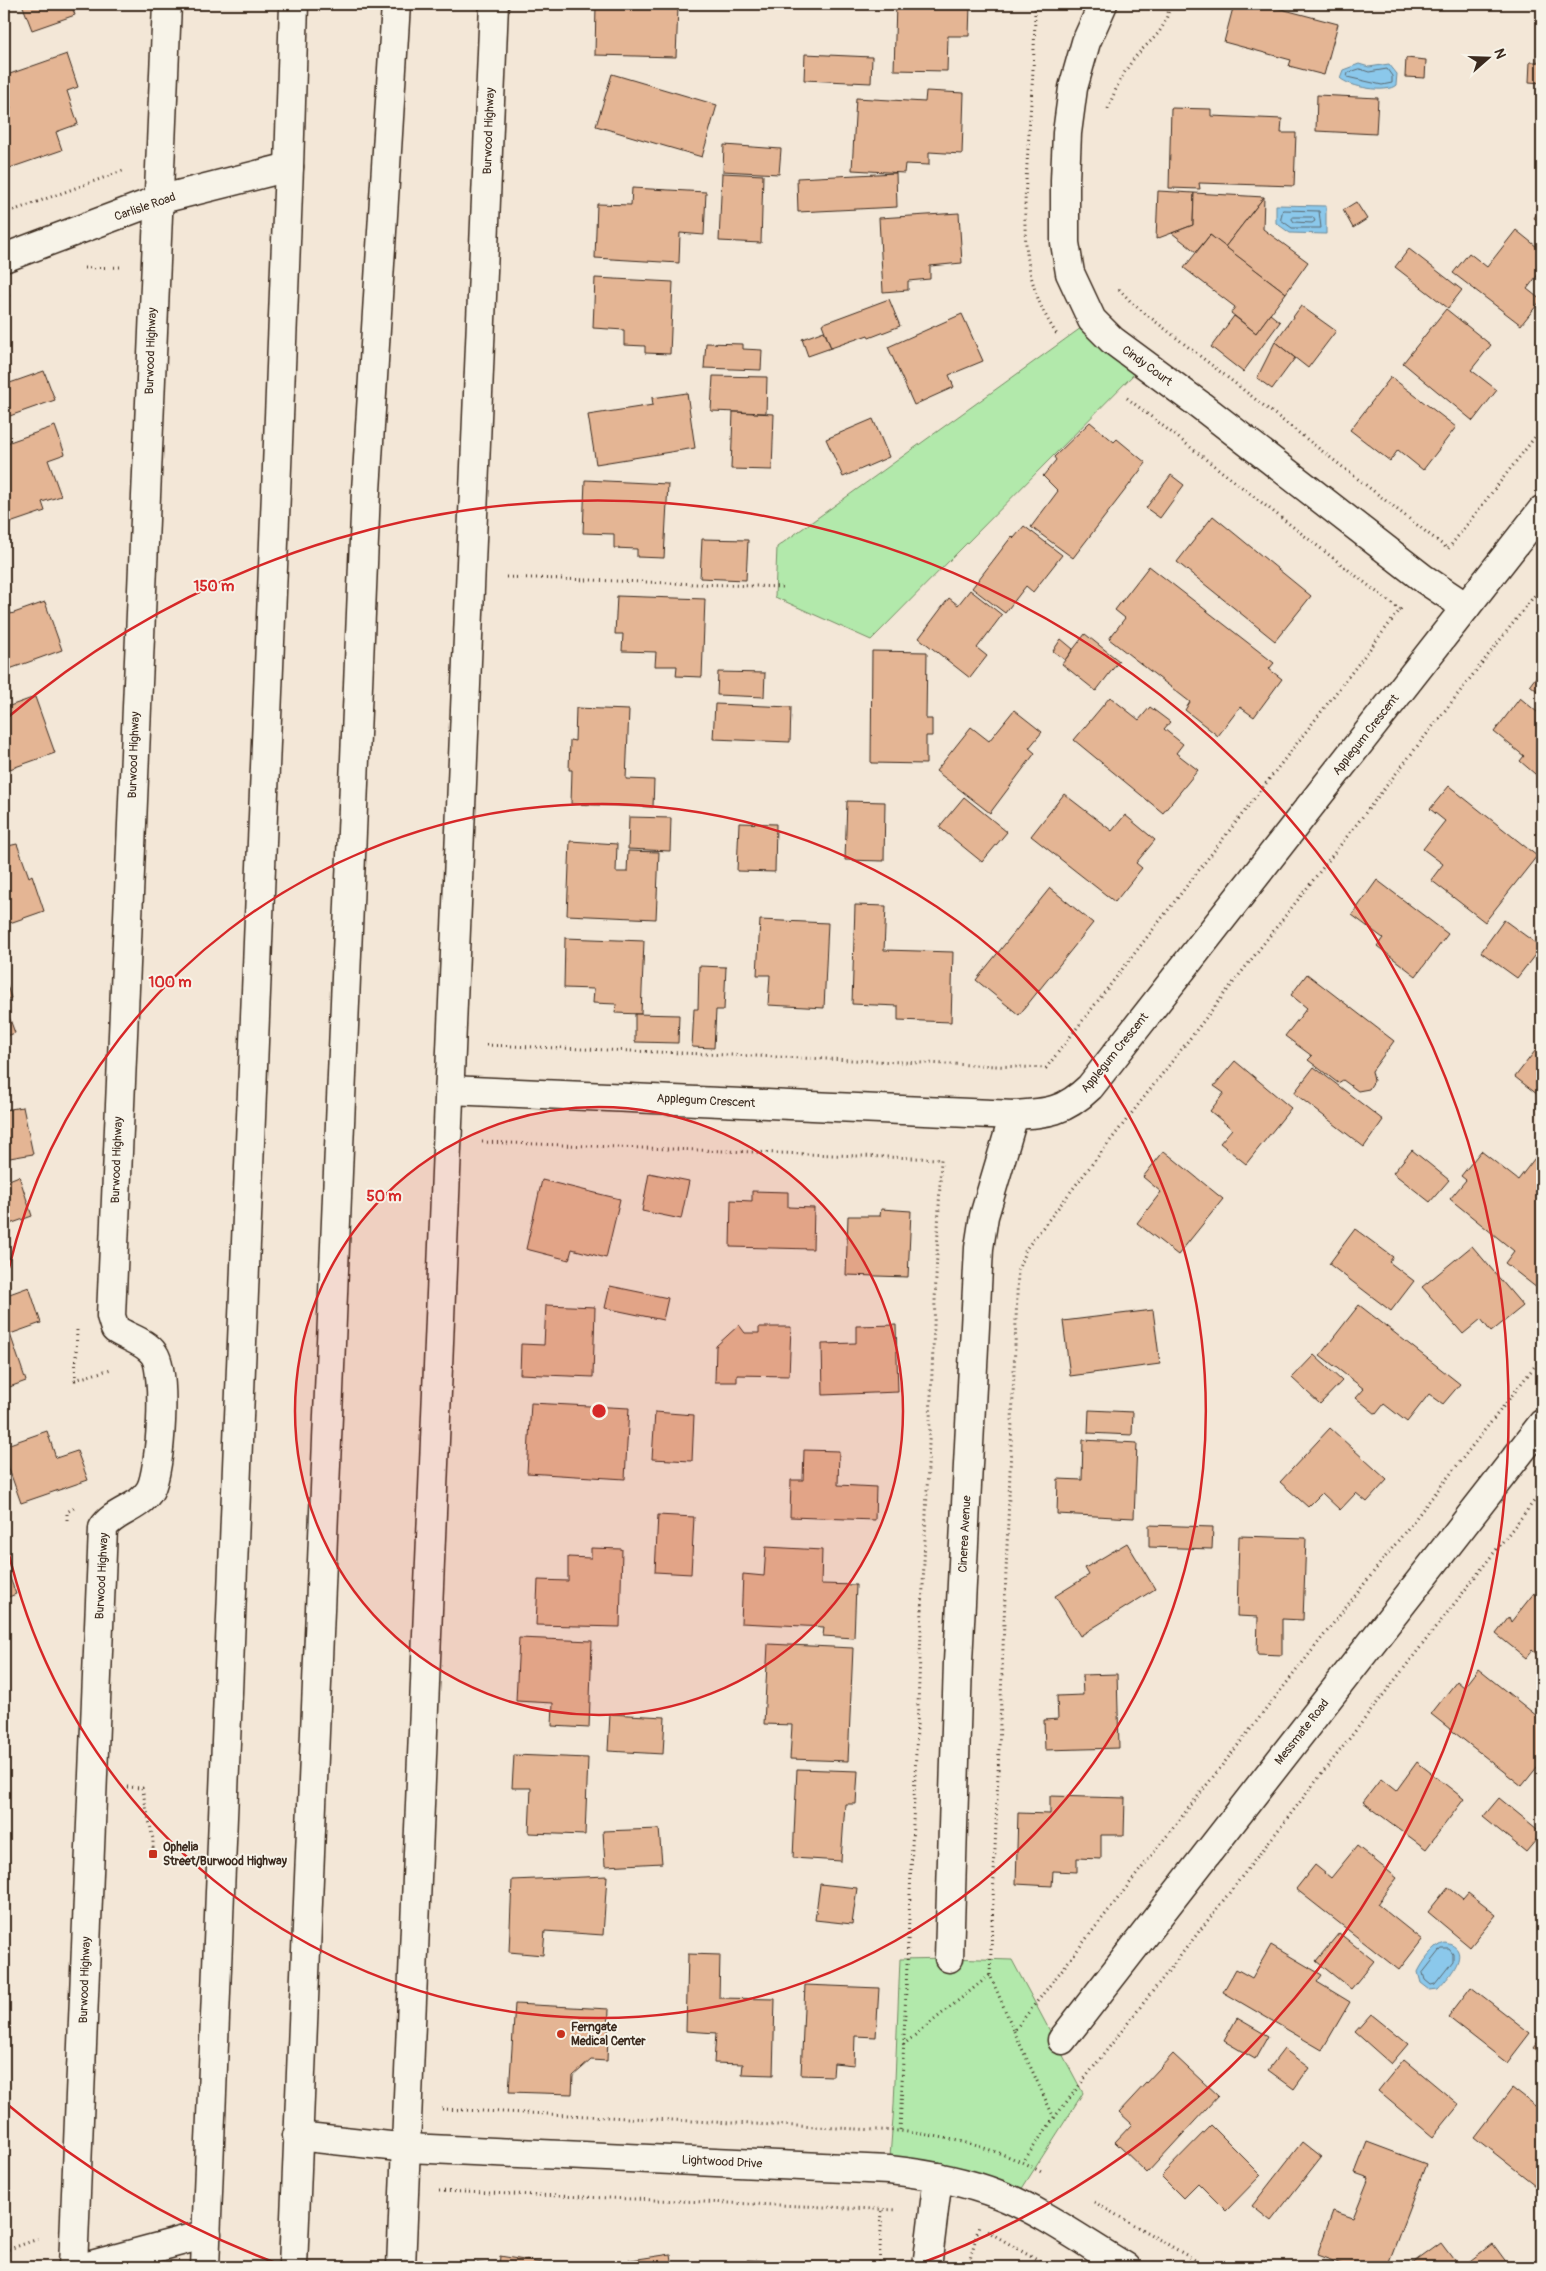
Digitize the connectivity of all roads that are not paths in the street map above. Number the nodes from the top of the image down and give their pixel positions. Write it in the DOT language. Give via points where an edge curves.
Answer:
graph roads {
  1 [pos="167,4"];
  2 [pos="294,4"];
  3 [pos="396,4"];
  4 [pos="494,4"];
  5 [pos="1103,4"];
  6 [pos="289,167"];
  7 [pos="158,200"];
  8 [pos="4,258"];
  9 [pos="1542,510"];
  10 [pos="1466,607"];
  11 [pos="450,1090"];
  12 [pos="1014,1115"];
  13 [pos="1542,1424"];
  14 [pos="949,1958"];
  15 [pos="1062,2040"];
  16 [pos="297,2136"];
  17 [pos="408,2148"];
  18 [pos="938,2177"];
  19 [pos="206,2234"];
  20 [pos="74,2267"];
  21 [pos="84,2267"];
  22 [pos="205,2267"];
  23 [pos="293,2267"];
  24 [pos="401,2267"];
  25 [pos="926,2267"];
  26 [pos="1126,2267"];
  1 -- 7 [label="main road, Burwood Highway"];
  2 -- 6 [label="main road"];
  3 -- 16 [label="main road" via="366,501"];
  4 -- 11 [label="main road, Burwood Highway"];
  5 -- 10 [label="main road, Cindy Court" via="1086,42 1073,88 1065,180 1065,243 1070,274 1092,320 1112,340 1424,579"];
  6 -- 7 [label="main road, Carlisle Road"];
  6 -- 19 [label="main road"];
  7 -- 8 [label="main road, Carlisle Road"];
  7 -- 20 [label="main road, Burwood Highway" via="111,1316 115,1329 142,1342 156,1356 160,1390 160,1455 156,1475 146,1494 136,1506 107,1522 103,1528"];
  9 -- 10 [label="main road, Applegum Crescent"];
  10 -- 12 [label="main road, Applegum Crescent" via="1090,1087 1074,1103 1056,1110"];
  11 -- 12 [label="main road, Applegum Crescent"];
  11 -- 17 [label="main road, Burwood Highway"];
  12 -- 14 [label="main road, Cinerea Avenue" via="984,1216 979,1248 958,1662"];
  13 -- 15 [label="main road, Messmate Road"];
  16 -- 17 [label="main road, Lightwood Drive"];
  16 -- 23 [label="main road"];
  17 -- 18 [label="main road, Lightwood Drive" via="889,2170"];
  17 -- 24 [label="main road, Burwood Highway"];
  18 -- 25 [label="main road"];
  18 -- 26 [label="main road, Lightwood Drive" via="1008,2198"];
  19 -- 21 [label="main road"];
  19 -- 22 [label="main road"];
}
